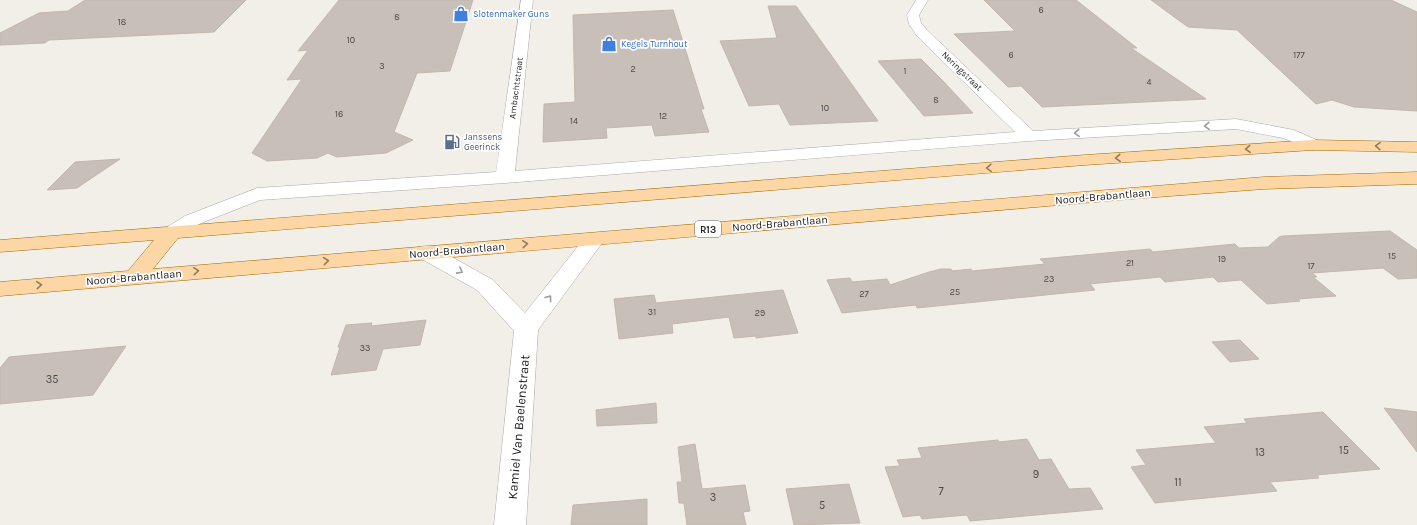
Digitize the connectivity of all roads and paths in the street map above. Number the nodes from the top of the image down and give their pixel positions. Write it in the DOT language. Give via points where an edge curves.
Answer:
graph roads {
  1 [pos="527,0"];
  2 [pos="922,0"];
  3 [pos="1029,136"];
  4 [pos="1313,145"];
  5 [pos="1417,147"];
  6 [pos="505,177"];
  7 [pos="1417,178"];
  8 [pos="171,233"];
  9 [pos="594,239"];
  10 [pos="0,246"];
  11 [pos="426,252"];
  12 [pos="135,277"];
  13 [pos="0,289"];
  14 [pos="526,329"];
  15 [pos="510,525"];
  1 -- 6 [label="street, Ambachtstraat"];
  2 -- 3 [label="street, Neringstraat" via="913,16 922,33"];
  4 -- 3 [label="street, one-way" via="1288,134 1236,124"];
  3 -- 6 [label="street"];
  5 -- 4 [label="main road, one-way"];
  4 -- 8 [label="main road, one-way" via="1061,162"];
  6 -- 8 [label="street" via="257,194 192,220"];
  7 -- 9 [label="main road, Noord-Brabantlaan / R13" via="1264,183"];
  8 -- 10 [label="main road"];
  8 -- 12 [label="main road"];
  11 -- 9 [label="main road, Noord-Brabantlaan / R13, one-way"];
  14 -- 9 [label="street, one-way"];
  12 -- 11 [label="main road, Noord-Brabantlaan / R13, one-way"];
  11 -- 14 [label="street, one-way" via="485,285"];
  13 -- 12 [label="main road, Noord-Brabantlaan / R13, one-way"];
  14 -- 15 [label="street, Kamiel Van Baelenstraat"];
}
